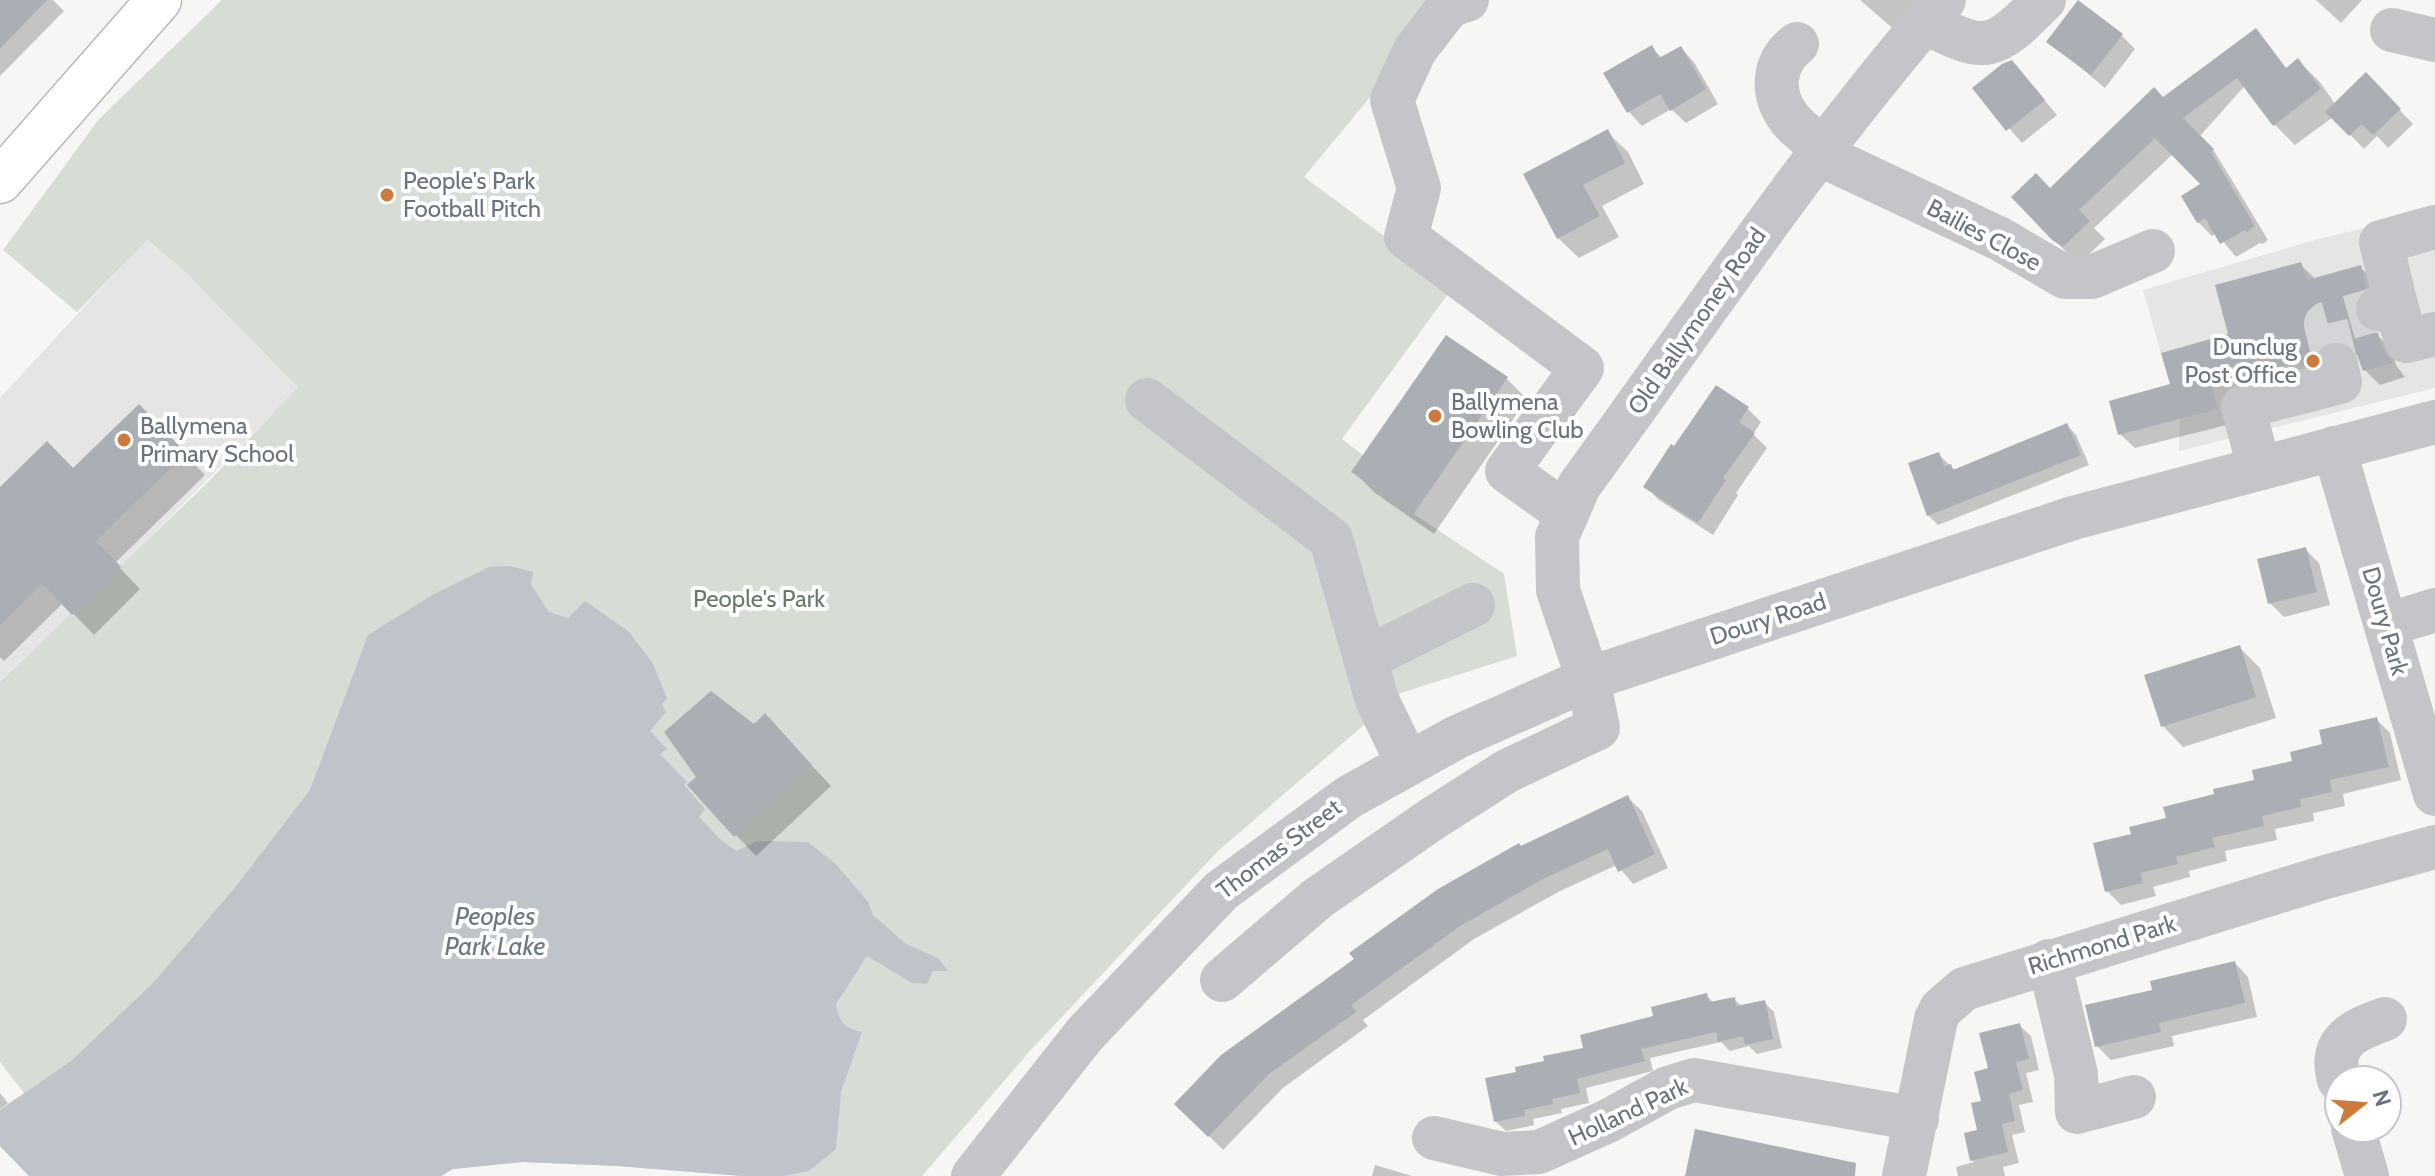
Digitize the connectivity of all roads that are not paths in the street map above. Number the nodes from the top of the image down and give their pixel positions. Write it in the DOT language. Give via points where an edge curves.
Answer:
graph roads {
  1 [pos="159,0"];
  2 [pos="1467,0"];
  3 [pos="2044,0"];
  4 [pos="1934,11"];
  5 [pos="2392,30"];
  6 [pos="2435,40"];
  7 [pos="1797,44"];
  8 [pos="1821,151"];
  9 [pos="0,181"];
  10 [pos="2435,227"];
  11 [pos="2153,251"];
  12 [pos="2435,334"];
  13 [pos="2336,365"];
  14 [pos="1147,400"];
  15 [pos="2435,422"];
  16 [pos="2334,448"];
  17 [pos="2259,467"];
  18 [pos="1567,514"];
  19 [pos="1473,605"];
  20 [pos="2435,610"];
  21 [pos="2387,625"];
  22 [pos="1365,659"];
  23 [pos="1588,679"];
  24 [pos="1408,764"];
  25 [pos="2435,794"];
  26 [pos="2435,847"];
  27 [pos="2049,961"];
  28 [pos="1222,980"];
  29 [pos="2385,1019"];
  30 [pos="2337,1064"];
  31 [pos="2134,1097"];
  32 [pos="1917,1119"];
  33 [pos="1434,1138"];
  34 [pos="2358,1144"];
  35 [pos="973,1176"];
  36 [pos="1904,1176"];
  37 [pos="2367,1176"];
  1 -- 9 [label="main road"];
  2 -- 18 [label="street" via="1449,6 1415,50 1392,100 1419,188 1406,237 1582,368 1507,471"];
  3 -- 4 [label="street" via="2013,31 1986,44 1962,41"];
  4 -- 8 [label="street, Old Ballymoney Road"];
  5 -- 6 [label="street"];
  7 -- 8 [label="street, Bailies Close" via="1778,65 1781,100 1792,121"];
  8 -- 11 [label="street, Bailies Close" via="1975,226 2065,277 2092,277"];
  8 -- 18 [label="street, Old Ballymoney Road" via="1579,486"];
  10 -- 12 [label="street" via="2381,242 2387,307 2406,341"];
  13 -- 17 [label="street" via="2340,382 2243,407"];
  14 -- 22 [label="street" via="1331,539"];
  15 -- 16 [label="street, Doury Road"];
  16 -- 17 [label="street, Doury Road"];
  16 -- 21 [label="street, Doury Park"];
  17 -- 23 [label="street, Doury Road" via="2073,518"];
  18 -- 23 [label="street, Old Ballymoney Road" via="1557,537 1558,590"];
  19 -- 22 [label="street"];
  20 -- 21 [label="street"];
  21 -- 25 [label="street, Doury Park"];
  22 -- 24 [label="street" via="1377,700"];
  23 -- 24 [label="street, Thomas Street"];
  23 -- 28 [label="street" via="1598,728 1507,771 1432,819 1318,898"];
  24 -- 35 [label="street, Thomas Street" via="1349,797 1221,891 1085,1034"];
  26 -- 27 [label="street, Richmond Park"];
  27 -- 31 [label="street" via="2076,1074 2077,1112"];
  27 -- 32 [label="street, Richmond Park" via="1964,989 1941,1009"];
  29 -- 30 [label="street" via="2357,1029 2340,1044"];
  32 -- 33 [label="street, Holland Park" via="1694,1080 1539,1152 1502,1154"];
  32 -- 36 [label="street, Richmond Park"];
  34 -- 37 [label="street"];
}
